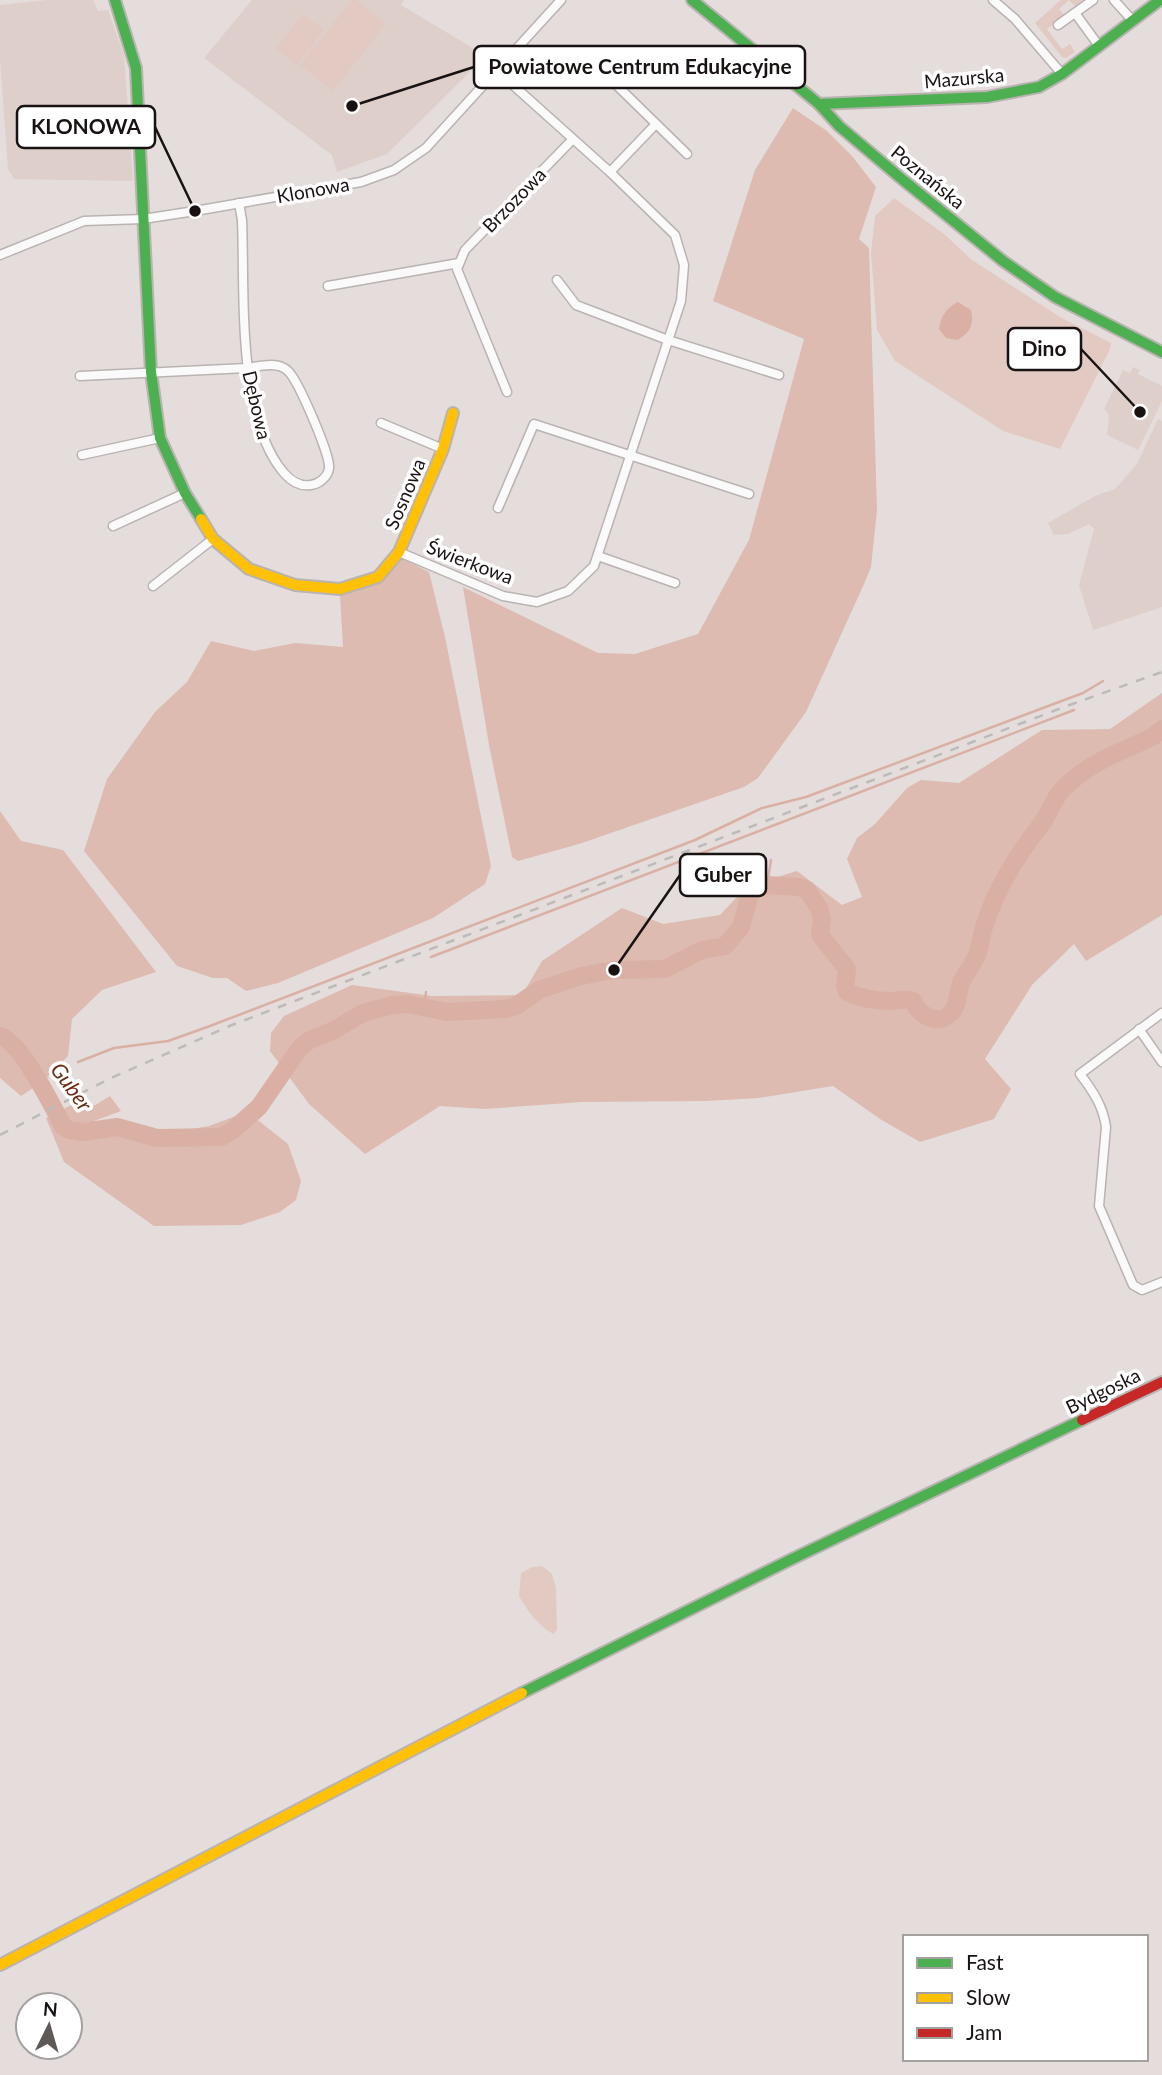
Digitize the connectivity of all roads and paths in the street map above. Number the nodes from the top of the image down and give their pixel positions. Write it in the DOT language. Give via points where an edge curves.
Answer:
graph roads {
  1 [pos="115,0"];
  2 [pos="561,0"];
  3 [pos="692,0"];
  4 [pos="993,0"];
  5 [pos="1093,0"];
  6 [pos="1114,0"];
  7 [pos="1160,0"];
  8 [pos="1075,13"];
  9 [pos="1133,21"];
  10 [pos="1058,25"];
  11 [pos="1098,46"];
  12 [pos="598,58"];
  13 [pos="496,69"];
  14 [pos="1062,74"];
  15 [pos="819,104"];
  16 [pos="655,125"];
  17 [pos="573,139"];
  18 [pos="687,155"];
  19 [pos="610,172"];
  20 [pos="239,203"];
  21 [pos="142,219"];
  22 [pos="0,255"];
  23 [pos="459,263"];
  24 [pos="557,280"];
  25 [pos="328,286"];
  26 [pos="668,340"];
  27 [pos="1162,352"];
  28 [pos="247,368"];
  29 [pos="151,372"];
  30 [pos="80,376"];
  31 [pos="779,376"];
  32 [pos="507,392"];
  33 [pos="453,413"];
  34 [pos="381,423"];
  35 [pos="160,438"];
  36 [pos="443,449"];
  37 [pos="82,455"];
  38 [pos="630,455"];
  39 [pos="186,493"];
  40 [pos="749,494"];
  41 [pos="498,508"];
  42 [pos="113,526"];
  43 [pos="213,538"];
  44 [pos="399,552"];
  45 [pos="598,556"];
  46 [pos="674,583"];
  47 [pos="153,586"];
  48 [pos="1162,1013"];
  49 [pos="1139,1029"];
  50 [pos="1162,1062"];
  51 [pos="1162,1282"];
  52 [pos="1162,1382"];
  53 [pos="0,1965"];
  1 -- 21 [label="street, Świerkowa" via="136,68"];
  2 -- 13 [label="street, Klonowa"];
  3 -- 15 [label="street, Poznańska"];
  4 -- 14 [label="street"];
  5 -- 8 [label="street"];
  6 -- 9 [label="street"];
  7 -- 9 [label="street, Mazurska"];
  8 -- 10 [label="street"];
  8 -- 11 [label="street"];
  9 -- 11 [label="street, Mazurska"];
  11 -- 14 [label="street, Mazurska"];
  12 -- 16 [label="street" via="599,68"];
  13 -- 17 [label="street, Świerkowa"];
  13 -- 20 [label="street, Klonowa" via="426,148 394,170 362,182"];
  14 -- 15 [label="street, Mazurska" via="1039,87 988,97"];
  15 -- 27 [label="street, Poznańska" via="894,173 1029,279"];
  16 -- 18 [label="street"];
  16 -- 19 [label="street"];
  17 -- 19 [label="street, Świerkowa"];
  17 -- 23 [label="street, Brzozowa" via="465,250"];
  19 -- 26 [label="street, Świerkowa" via="675,234 684,265 681,301"];
  20 -- 21 [label="street, Klonowa"];
  20 -- 28 [label="street, Dębowa"];
  21 -- 22 [label="street, Klonowa" via="84,221"];
  21 -- 29 [label="street, Świerkowa"];
  23 -- 25 [label="street"];
  23 -- 32 [label="street" via="457,269"];
  24 -- 26 [label="street" via="576,305"];
  26 -- 31 [label="street"];
  26 -- 38 [label="street, Świerkowa"];
  28 -- 28 [label="street, Dębowa" via="262,432 274,459 292,482 313,485 328,474 329,457 296,384 289,372 275,365"];
  28 -- 29 [label="street"];
  29 -- 30 [label="street"];
  29 -- 35 [label="street, Świerkowa"];
  33 -- 36 [label="street, Sosnowa"];
  34 -- 36 [label="street, Sosnowa"];
  35 -- 37 [label="street"];
  35 -- 39 [label="street, Świerkowa"];
  36 -- 44 [label="street, Sosnowa"];
  38 -- 40 [label="street"];
  38 -- 41 [label="street" via="534,424"];
  38 -- 45 [label="street, Świerkowa"];
  39 -- 42 [label="street"];
  39 -- 43 [label="street, Świerkowa"];
  43 -- 44 [label="street, Świerkowa" via="249,569 295,585 340,589 378,577"];
  43 -- 47 [label="street"];
  44 -- 45 [label="street, Świerkowa" via="503,596 537,602 568,591"];
  45 -- 46 [label="street"];
  48 -- 49 [label="street"];
  49 -- 50 [label="street"];
  49 -- 51 [label="street" via="1080,1074 1105,1115 1099,1206 1133,1285 1142,1290"];
  52 -- 53 [label="street, Bydgoska" via="584,1661"];
}
